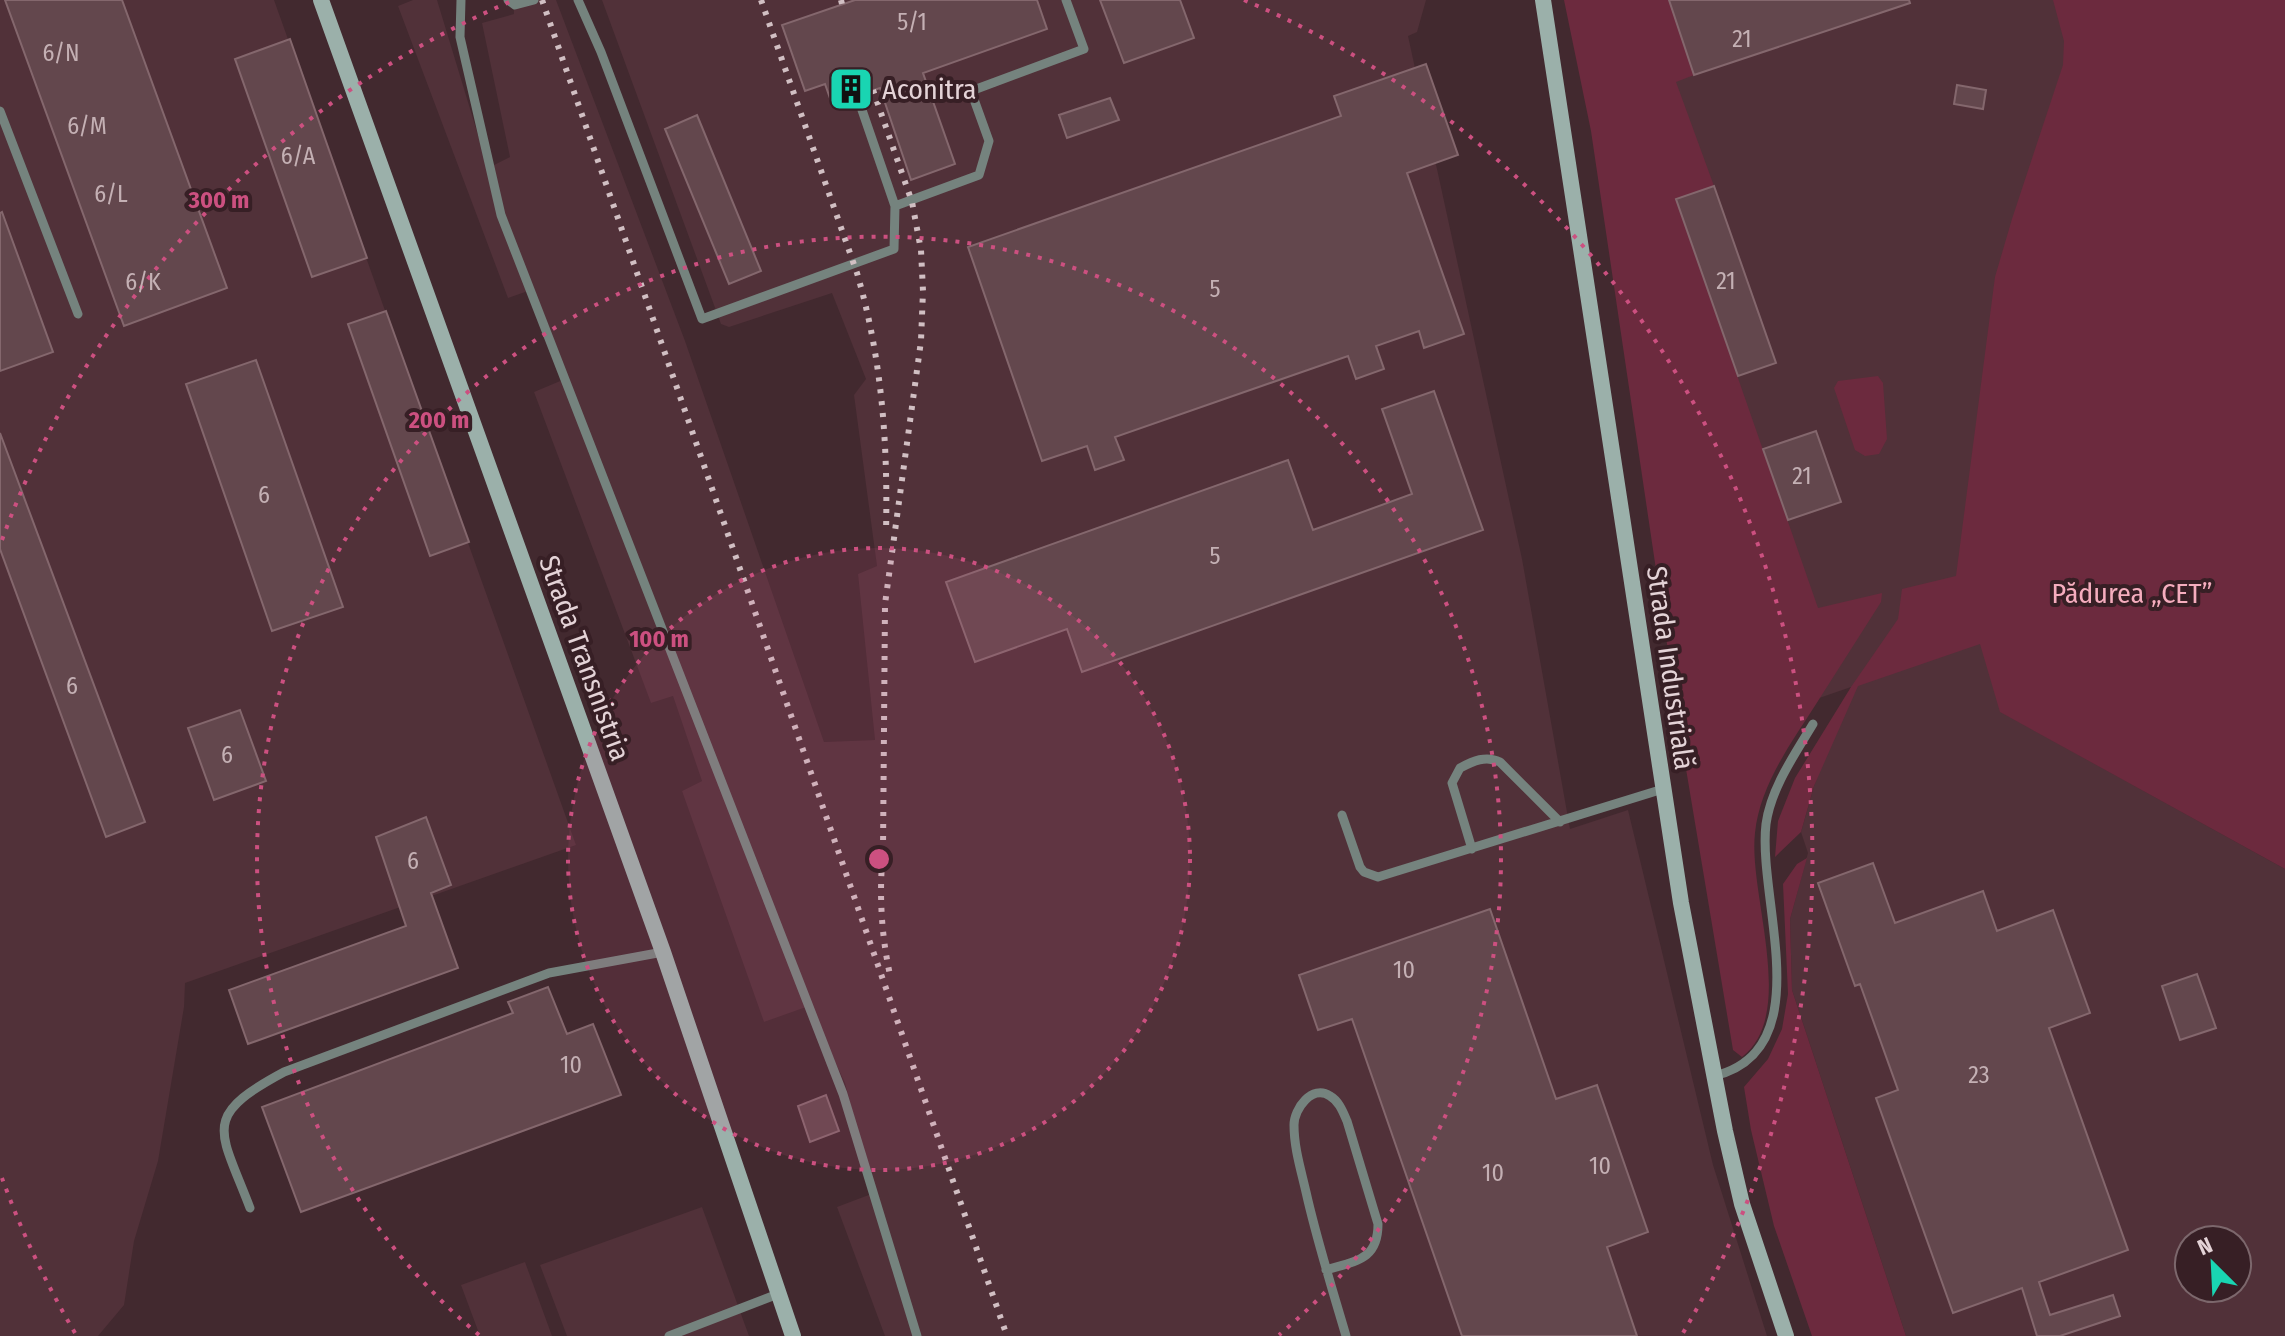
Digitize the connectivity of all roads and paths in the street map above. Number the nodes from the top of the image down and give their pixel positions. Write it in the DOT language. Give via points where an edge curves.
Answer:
graph roads {
  1 [pos="321,0"];
  2 [pos="461,0"];
  3 [pos="508,0"];
  4 [pos="534,0"];
  5 [pos="578,0"];
  6 [pos="1066,0"];
  7 [pos="1543,0"];
  8 [pos="862,110"];
  9 [pos="0,111"];
  10 [pos="895,206"];
  11 [pos="78,314"];
  12 [pos="1813,724"];
  13 [pos="1663,789"];
  14 [pos="1342,815"];
  15 [pos="1560,822"];
  16 [pos="1472,849"];
  17 [pos="663,952"];
  18 [pos="1714,1076"];
  19 [pos="250,1208"];
  20 [pos="1326,1270"];
  21 [pos="778,1294"];
  22 [pos="669,1336"];
  23 [pos="793,1336"];
  24 [pos="917,1336"];
  25 [pos="1346,1336"];
  26 [pos="1786,1336"];
  1 -- 17 [label="street, Strada Transnistria"];
  2 -- 24 [label="lane" via="460,37 501,215 843,1094"];
  3 -- 4 [label="lane" via="515,5"];
  5 -- 10 [label="lane" via="702,319 894,249"];
  6 -- 10 [label="lane" via="1084,49 971,91 989,141 979,175"];
  7 -- 13 [label="street, Strada Industrială"];
  8 -- 10 [label="lane"];
  9 -- 11 [label="lane"];
  12 -- 18 [label="lane" via="1788,765 1767,819 1764,861 1775,1016 1761,1049 1738,1068"];
  13 -- 15 [label="lane"];
  13 -- 18 [label="street, Strada Industrială"];
  14 -- 16 [label="lane" via="1360,867 1370,876"];
  15 -- 16 [label="lane"];
  15 -- 16 [label="lane" via="1500,762 1482,759 1460,768 1452,783"];
  17 -- 19 [label="lane" via="549,973 284,1072 254,1088 225,1116 223,1137"];
  17 -- 21 [label="street, Strada Transnistria"];
  18 -- 26 [label="street, Strada Industrială" via="1742,1204"];
  20 -- 20 [label="lane" via="1294,1122 1297,1108 1323,1093 1340,1105 1347,1121 1378,1224 1378,1242 1371,1252"];
  20 -- 25 [label="lane"];
  21 -- 22 [label="lane"];
  21 -- 23 [label="street, Strada Transnistria"];
}
